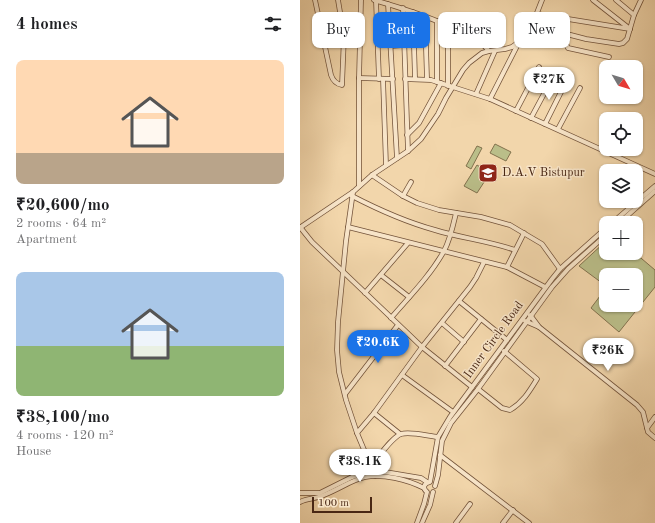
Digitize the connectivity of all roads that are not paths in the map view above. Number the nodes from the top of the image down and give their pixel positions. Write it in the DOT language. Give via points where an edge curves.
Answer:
graph roads {
  1 [pos="315,0"];
  2 [pos="338,0"];
  3 [pos="361,0"];
  4 [pos="375,0"];
  5 [pos="542,0"];
  6 [pos="593,0"];
  7 [pos="616,0"];
  8 [pos="640,0"];
  9 [pos="388,4"];
  10 [pos="402,8"];
  11 [pos="389,12"];
  12 [pos="402,12"];
  13 [pos="413,12"];
  14 [pos="538,12"];
  15 [pos="634,15"];
  16 [pos="430,18"];
  17 [pos="570,19"];
  18 [pos="437,20"];
  19 [pos="630,29"];
  20 [pos="570,34"];
  21 [pos="514,46"];
  22 [pos="391,48"];
  23 [pos="404,48"];
  24 [pos="414,48"];
  25 [pos="426,48"];
  26 [pos="448,48"];
  27 [pos="486,48"];
  28 [pos="516,48"];
  29 [pos="568,48"];
  30 [pos="489,51"];
  31 [pos="495,51"];
  32 [pos="608,57"];
  33 [pos="539,67"];
  34 [pos="553,77"];
  35 [pos="359,78"];
  36 [pos="415,78"];
  37 [pos="381,79"];
  38 [pos="393,79"];
  39 [pos="405,79"];
  40 [pos="427,79"];
  41 [pos="567,80"];
  42 [pos="439,83"];
  43 [pos="448,86"];
  44 [pos="453,87"];
  45 [pos="580,88"];
  46 [pos="476,94"];
  47 [pos="490,99"];
  48 [pos="516,111"];
  49 [pos="531,118"];
  50 [pos="545,124"];
  51 [pos="558,129"];
  52 [pos="407,135"];
  53 [pos="408,151"];
  54 [pos="397,158"];
  55 [pos="386,165"];
  56 [pos="655,174"];
  57 [pos="372,175"];
  58 [pos="411,182"];
  59 [pos="359,186"];
  60 [pos="655,186"];
  61 [pos="655,191"];
  62 [pos="352,194"];
  63 [pos="403,196"];
  64 [pos="456,213"];
  65 [pos="620,216"];
  66 [pos="627,216"];
  67 [pos="348,227"];
  68 [pos="301,229"];
  69 [pos="524,233"];
  70 [pos="451,234"];
  71 [pos="599,234"];
  72 [pos="599,241"];
  73 [pos="408,243"];
  74 [pos="515,250"];
  75 [pos="444,251"];
  76 [pos="484,262"];
  77 [pos="507,267"];
  78 [pos="560,269"];
  79 [pos="344,272"];
  80 [pos="381,275"];
  81 [pos="545,287"];
  82 [pos="365,293"];
  83 [pos="410,297"];
  84 [pos="459,301"];
  85 [pos="528,314"];
  86 [pos="392,318"];
  87 [pos="481,319"];
  88 [pos="524,320"];
  89 [pos="442,323"];
  90 [pos="398,324"];
  91 [pos="539,327"];
  92 [pos="507,340"];
  93 [pos="464,342"];
  94 [pos="422,347"];
  95 [pos="504,351"];
  96 [pos="445,366"];
  97 [pos="402,375"];
  98 [pos="472,387"];
  99 [pos="478,389"];
  100 [pos="345,394"];
  101 [pos="453,412"];
  102 [pos="374,413"];
  103 [pos="655,417"];
  104 [pos="647,428"];
  105 [pos="357,433"];
  106 [pos="400,434"];
  107 [pos="438,437"];
  108 [pos="655,438"];
  109 [pos="440,456"];
  110 [pos="372,468"];
  111 [pos="376,476"];
  112 [pos="429,482"];
  113 [pos="435,486"];
  114 [pos="425,490"];
  115 [pos="433,492"];
  116 [pos="300,493"];
  117 [pos="301,501"];
  118 [pos="470,504"];
  119 [pos="513,510"];
  120 [pos="417,523"];
  121 [pos="422,523"];
  122 [pos="456,523"];
  123 [pos="503,523"];
  124 [pos="529,523"];
  1 -- 2 [label="street" via="331,76 333,81 342,85 344,36"];
  3 -- 35 [label="street"];
  4 -- 9 [label="street"];
  4 -- 37 [label="street"];
  5 -- 14 [label="street"];
  6 -- 19 [label="street"];
  7 -- 15 [label="street"];
  8 -- 15 [label="street"];
  9 -- 10 [label="street"];
  9 -- 11 [label="street"];
  10 -- 12 [label="street"];
  10 -- 13 [label="street"];
  15 -- 19 [label="street"];
  16 -- 18 [label="street"];
  17 -- 19 [label="street"];
  18 -- 42 [label="street"];
  19 -- 20 [label="street" via="627,39 619,44"];
  21 -- 31 [label="street"];
  22 -- 38 [label="street"];
  23 -- 39 [label="street"];
  24 -- 36 [label="street"];
  25 -- 40 [label="street"];
  26 -- 43 [label="street"];
  27 -- 30 [label="street"];
  28 -- 47 [label="street"];
  29 -- 32 [label="street"];
  30 -- 31 [label="street"];
  30 -- 44 [label="street" via="469,62"];
  31 -- 46 [label="street"];
  33 -- 48 [label="street"];
  34 -- 49 [label="street"];
  35 -- 37 [label="street"];
  35 -- 59 [label="street"];
  36 -- 39 [label="street"];
  36 -- 40 [label="street"];
  37 -- 38 [label="street"];
  37 -- 55 [label="street"];
  38 -- 54 [label="street"];
  39 -- 52 [label="street"];
  40 -- 42 [label="street"];
  41 -- 50 [label="street"];
  42 -- 43 [label="street"];
  42 -- 52 [label="street" via="419,123"];
  43 -- 44 [label="street"];
  44 -- 46 [label="street"];
  44 -- 53 [label="street" via="430,127"];
  45 -- 51 [label="street"];
  46 -- 47 [label="street"];
  47 -- 48 [label="street"];
  48 -- 49 [label="street"];
  49 -- 50 [label="street"];
  50 -- 51 [label="street"];
  51 -- 56 [label="street"];
  52 -- 53 [label="street"];
  53 -- 54 [label="street"];
  54 -- 55 [label="street"];
  55 -- 57 [label="street"];
  57 -- 59 [label="street"];
  57 -- 63 [label="street"];
  58 -- 63 [label="street"];
  59 -- 62 [label="street"];
  60 -- 65 [label="street"];
  61 -- 66 [label="street"];
  62 -- 67 [label="street"];
  62 -- 68 [label="street"];
  62 -- 70 [label="street" via="406,222"];
  63 -- 64 [label="street" via="426,207"];
  64 -- 69 [label="street" via="507,223"];
  64 -- 70 [label="street"];
  67 -- 73 [label="street"];
  67 -- 79 [label="street"];
  68 -- 79 [label="street"];
  69 -- 74 [label="street"];
  69 -- 78 [label="street" via="542,244"];
  70 -- 74 [label="street"];
  70 -- 75 [label="street"];
  71 -- 78 [label="street, Inner Circle Road"];
  72 -- 85 [label="street, Inner Circle Road" via="559,278"];
  73 -- 75 [label="street"];
  73 -- 80 [label="street"];
  74 -- 77 [label="street"];
  75 -- 76 [label="street"];
  75 -- 83 [label="street"];
  76 -- 77 [label="street"];
  76 -- 84 [label="street"];
  77 -- 81 [label="street"];
  78 -- 81 [label="street, Inner Circle Road"];
  79 -- 82 [label="street"];
  79 -- 100 [label="street" via="337,350"];
  80 -- 82 [label="street"];
  80 -- 83 [label="street"];
  81 -- 85 [label="street, Inner Circle Road"];
  82 -- 86 [label="street"];
  83 -- 86 [label="street"];
  84 -- 87 [label="street"];
  84 -- 89 [label="street"];
  85 -- 88 [label="street, Inner Circle Road"];
  85 -- 91 [label="street"];
  86 -- 90 [label="street"];
  87 -- 92 [label="street"];
  87 -- 93 [label="street"];
  88 -- 91 [label="street"];
  88 -- 92 [label="street, Inner Circle Road"];
  88 -- 95 [label="street, Inner Circle Road"];
  89 -- 93 [label="street"];
  89 -- 94 [label="street"];
  90 -- 94 [label="street"];
  90 -- 100 [label="street"];
  91 -- 104 [label="street" via="637,405 643,412"];
  92 -- 98 [label="street, Inner Circle Road"];
  93 -- 96 [label="street"];
  94 -- 96 [label="street"];
  94 -- 97 [label="street"];
  95 -- 99 [label="street, Inner Circle Road"];
  95 -- 99 [label="street" via="536,379 526,396 510,410 502,408"];
  96 -- 98 [label="street"];
  97 -- 101 [label="street"];
  97 -- 102 [label="street"];
  98 -- 101 [label="street, Inner Circle Road"];
  99 -- 109 [label="street, Inner Circle Road" via="445,434"];
  100 -- 105 [label="street"];
  101 -- 107 [label="street, Inner Circle Road"];
  102 -- 105 [label="street"];
  102 -- 106 [label="street"];
  103 -- 104 [label="street"];
  104 -- 108 [label="street"];
  105 -- 110 [label="street"];
  106 -- 107 [label="street"];
  106 -- 110 [label="street"];
  107 -- 112 [label="street, Inner Circle Road"];
  109 -- 113 [label="street, Inner Circle Road"];
  109 -- 119 [label="street"];
  110 -- 111 [label="street"];
  110 -- 112 [label="street"];
  110 -- 116 [label="street" via="320,493"];
  111 -- 114 [label="street" via="407,481"];
  111 -- 117 [label="street" via="362,478 321,497"];
  112 -- 113 [label="street"];
  112 -- 114 [label="street, Inner Circle Road" via="425,483"];
  113 -- 115 [label="street, Inner Circle Road"];
  114 -- 115 [label="street"];
  114 -- 120 [label="street, Inner Circle Road" via="424,504"];
  115 -- 121 [label="street, Inner Circle Road"];
  118 -- 122 [label="street"];
  119 -- 123 [label="street"];
  119 -- 124 [label="street"];
}
